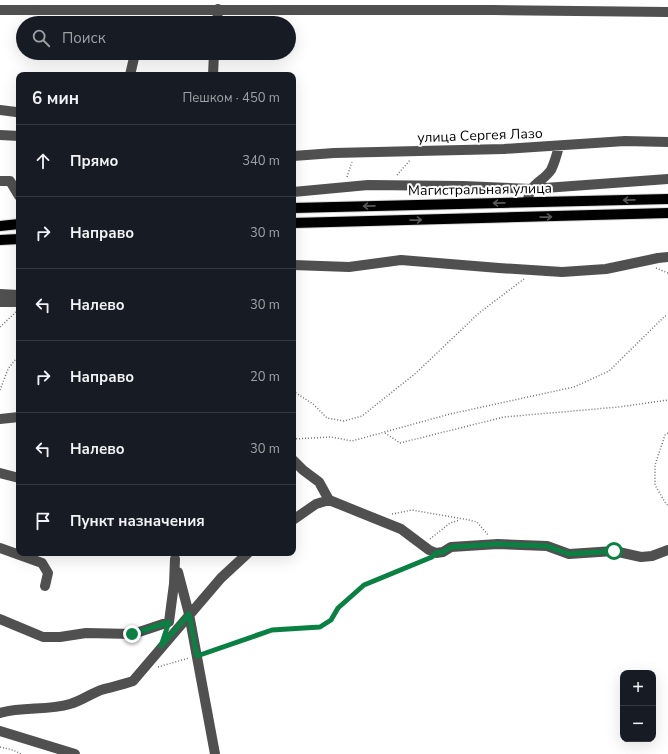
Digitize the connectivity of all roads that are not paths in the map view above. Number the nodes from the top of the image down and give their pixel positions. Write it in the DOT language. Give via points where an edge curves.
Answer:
graph roads {
  1 [pos="218,9"];
  2 [pos="0,10"];
  3 [pos="668,12"];
  4 [pos="218,16"];
  5 [pos="134,60"];
  6 [pos="213,60"];
  7 [pos="131,72"];
  8 [pos="212,72"];
  9 [pos="0,110"];
  10 [pos="16,112"];
  11 [pos="0,135"];
  12 [pos="16,136"];
  13 [pos="668,142"];
  14 [pos="559,146"];
  15 [pos="296,156"];
  16 [pos="668,179"];
  17 [pos="10,181"];
  18 [pos="531,189"];
  19 [pos="16,191"];
  20 [pos="296,192"];
  21 [pos="668,199"];
  22 [pos="528,202"];
  23 [pos="296,208"];
  24 [pos="668,213"];
  25 [pos="296,223"];
  26 [pos="16,224"];
  27 [pos="0,226"];
  28 [pos="16,239"];
  29 [pos="0,240"];
  30 [pos="668,257"];
  31 [pos="296,265"];
  32 [pos="0,294"];
  33 [pos="16,295"];
  34 [pos="0,302"];
  35 [pos="16,302"];
  36 [pos="16,417"];
  37 [pos="0,419"];
  38 [pos="296,463"];
  39 [pos="0,473"];
  40 [pos="16,477"];
  41 [pos="329,500"];
  42 [pos="296,518"];
  43 [pos="0,548"];
  44 [pos="668,550"];
  45 [pos="16,554"];
  46 [pos="22,556"];
  47 [pos="175,556"];
  48 [pos="245,556"];
  49 [pos="45,586"];
  50 [pos="189,614"];
  51 [pos="0,619"];
  52 [pos="169,622"];
  53 [pos="161,646"];
  54 [pos="0,712"];
  55 [pos="0,731"];
  56 [pos="75,754"];
  57 [pos="215,754"];
  1 -- 2 [label="street"];
  1 -- 3 [label="street"];
  1 -- 4 [label="street"];
  5 -- 7 [label="street"];
  6 -- 8 [label="street"];
  9 -- 10 [label="street"];
  11 -- 12 [label="street"];
  13 -- 14 [label="street, улица Сергея Лазо" via="625,141"];
  14 -- 15 [label="street, улица Сергея Лазо"];
  14 -- 18 [label="street" via="550,171"];
  16 -- 18 [label="street"];
  17 -- 19 [label="street"];
  18 -- 20 [label="street" via="368,184"];
  18 -- 22 [label="street"];
  21 -- 22 [label="main road, Магистральная улица, one-way"];
  22 -- 23 [label="main road, Магистральная улица, one-way"];
  25 -- 24 [label="main road, Магистральная улица, one-way"];
  26 -- 27 [label="main road"];
  28 -- 29 [label="main road"];
  30 -- 31 [label="street" via="606,270 562,272 401,260 349,267"];
  32 -- 33 [label="street"];
  34 -- 35 [label="street"];
  36 -- 37 [label="street"];
  38 -- 41 [label="street" via="319,482"];
  39 -- 40 [label="street"];
  41 -- 42 [label="street" via="316,504"];
  41 -- 44 [label="street" via="401,529 436,553 451,547 498,544 547,546 569,554 614,551 641,557"];
  43 -- 45 [label="street"];
  46 -- 49 [label="street" via="42,563 48,573"];
  47 -- 50 [label="street"];
  47 -- 52 [label="street"];
  48 -- 50 [label="street"];
  50 -- 53 [label="street"];
  50 -- 57 [label="street"];
  51 -- 52 [label="street" via="43,637 86,633 132,634"];
  52 -- 53 [label="street"];
  53 -- 54 [label="street" via="133,680 120,686 101,690 70,704"];
  55 -- 56 [label="street"];
}
